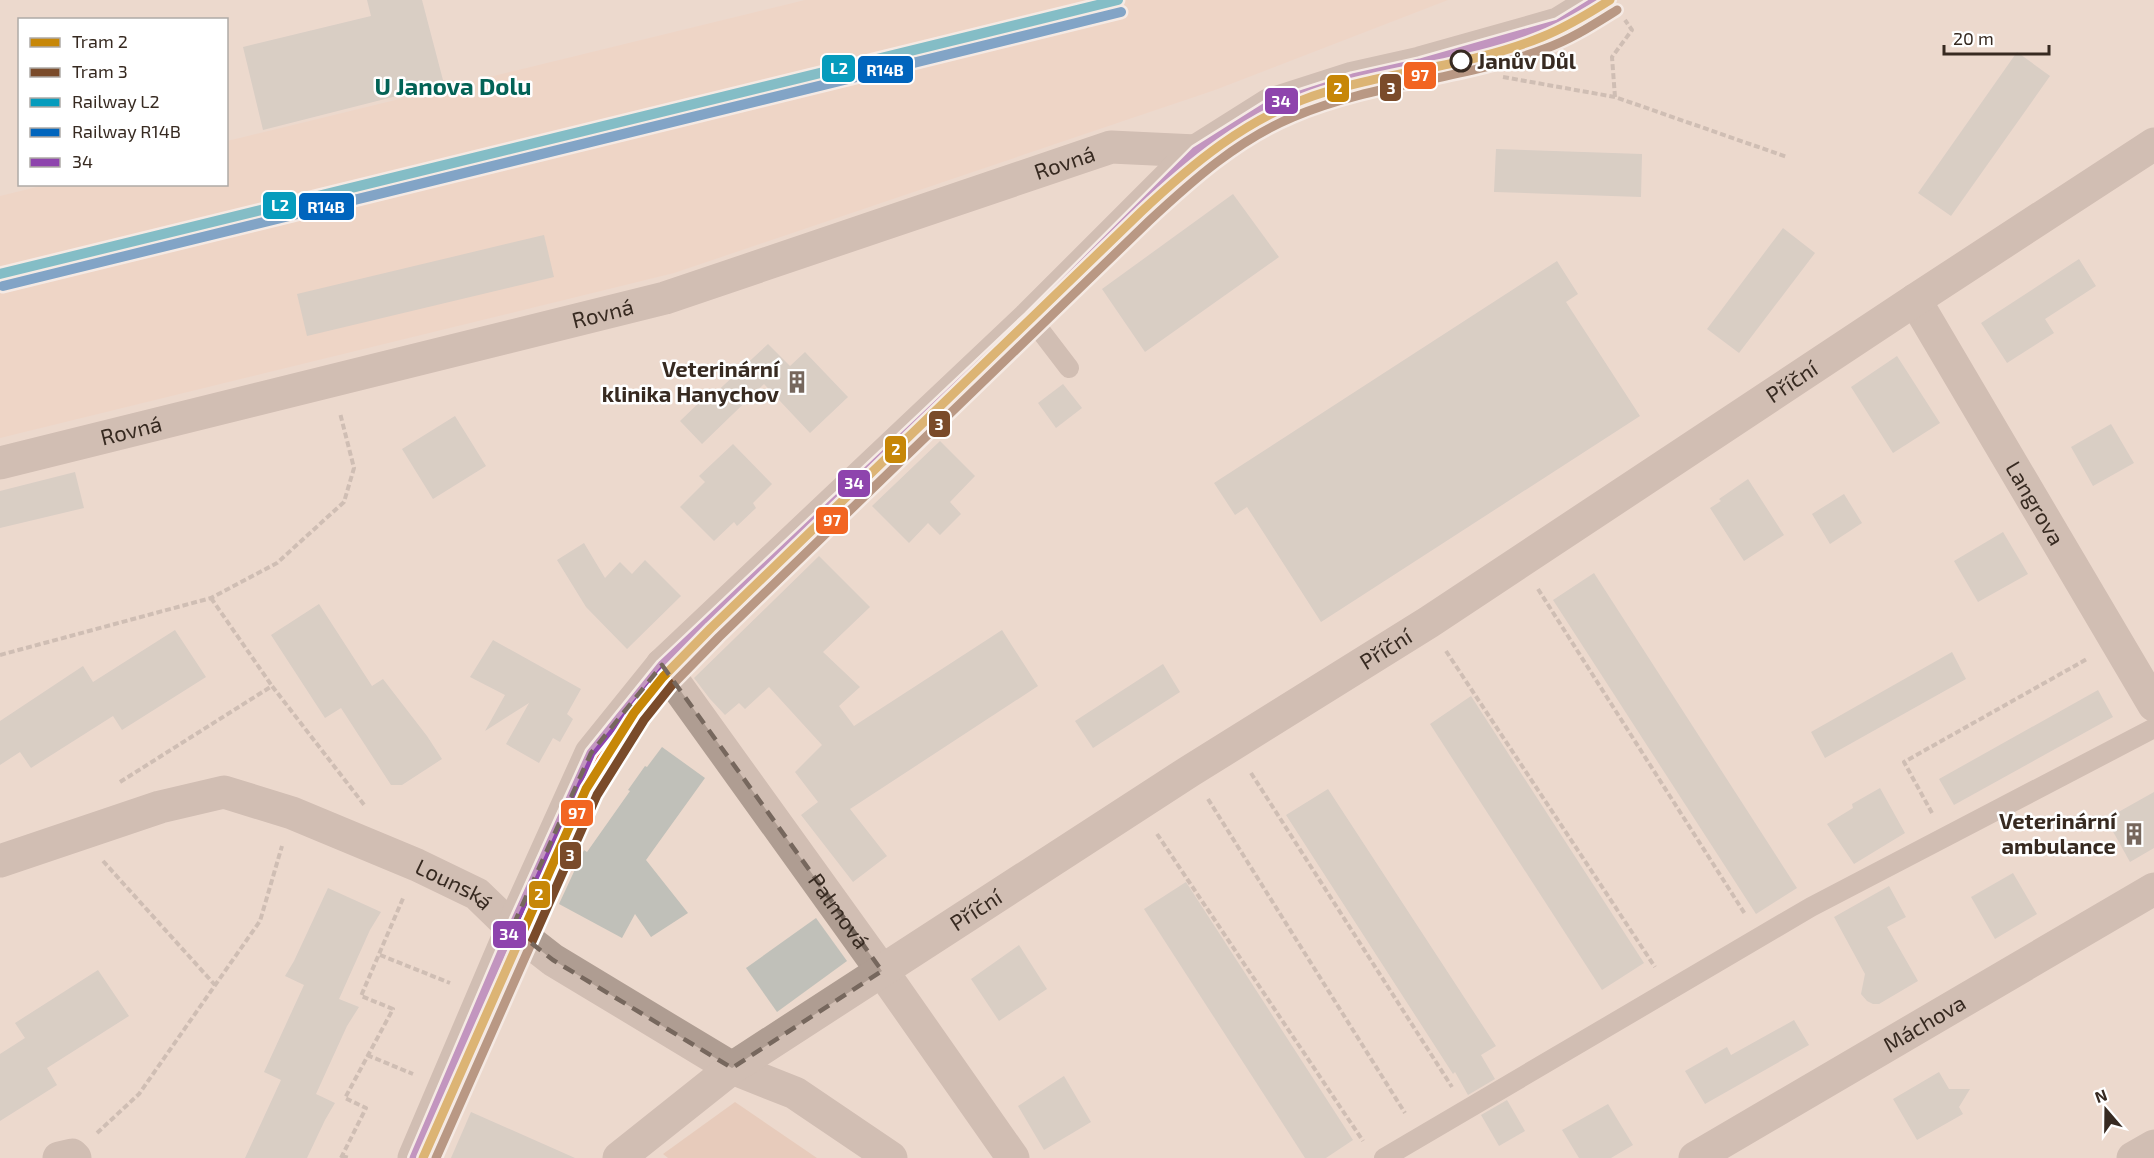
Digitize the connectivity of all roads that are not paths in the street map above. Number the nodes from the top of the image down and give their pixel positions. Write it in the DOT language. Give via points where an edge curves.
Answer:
graph roads {
  1 [pos="1609,8"];
  2 [pos="2154,144"];
  3 [pos="1196,151"];
  4 [pos="1915,300"];
  5 [pos="1030,317"];
  6 [pos="1069,368"];
  7 [pos="0,464"];
  8 [pos="662,665"];
  9 [pos="2154,705"];
  10 [pos="2154,728"];
  11 [pos="0,861"];
  12 [pos="2154,890"];
  13 [pos="512,928"];
  14 [pos="882,971"];
  15 [pos="732,1068"];
  16 [pos="2154,1146"];
  17 [pos="637,1153"];
  18 [pos="1376,1153"];
  19 [pos="414,1158"];
  20 [pos="891,1158"];
  21 [pos="1013,1158"];
  22 [pos="1695,1158"];
  23 [pos="2133,1158"];
  1 -- 3 [label="street" via="1269,105"];
  2 -- 4 [label="street, Příční"];
  3 -- 5 [label="street"];
  3 -- 7 [label="street, Rovná" via="1111,147 665,298"];
  4 -- 9 [label="street, Langrova"];
  4 -- 14 [label="street, Příční" via="1429,622"];
  5 -- 6 [label="lane"];
  5 -- 8 [label="street"];
  8 -- 13 [label="street" via="591,753"];
  8 -- 14 [label="street, Palmová"];
  10 -- 18 [label="lane" via="1811,907 1467,1110 1420,1136"];
  11 -- 13 [label="street, Lounská" via="160,807 224,792 292,813 417,865 477,894"];
  12 -- 22 [label="street, Máchova"];
  13 -- 15 [label="street, Lounská" via="553,960"];
  13 -- 19 [label="street"];
  14 -- 15 [label="street, Příční"];
  14 -- 21 [label="street, Palmová"];
  15 -- 17 [label="street, Příční"];
  15 -- 20 [label="street, Lounská" via="795,1093"];
  16 -- 23 [label="street"];
}
